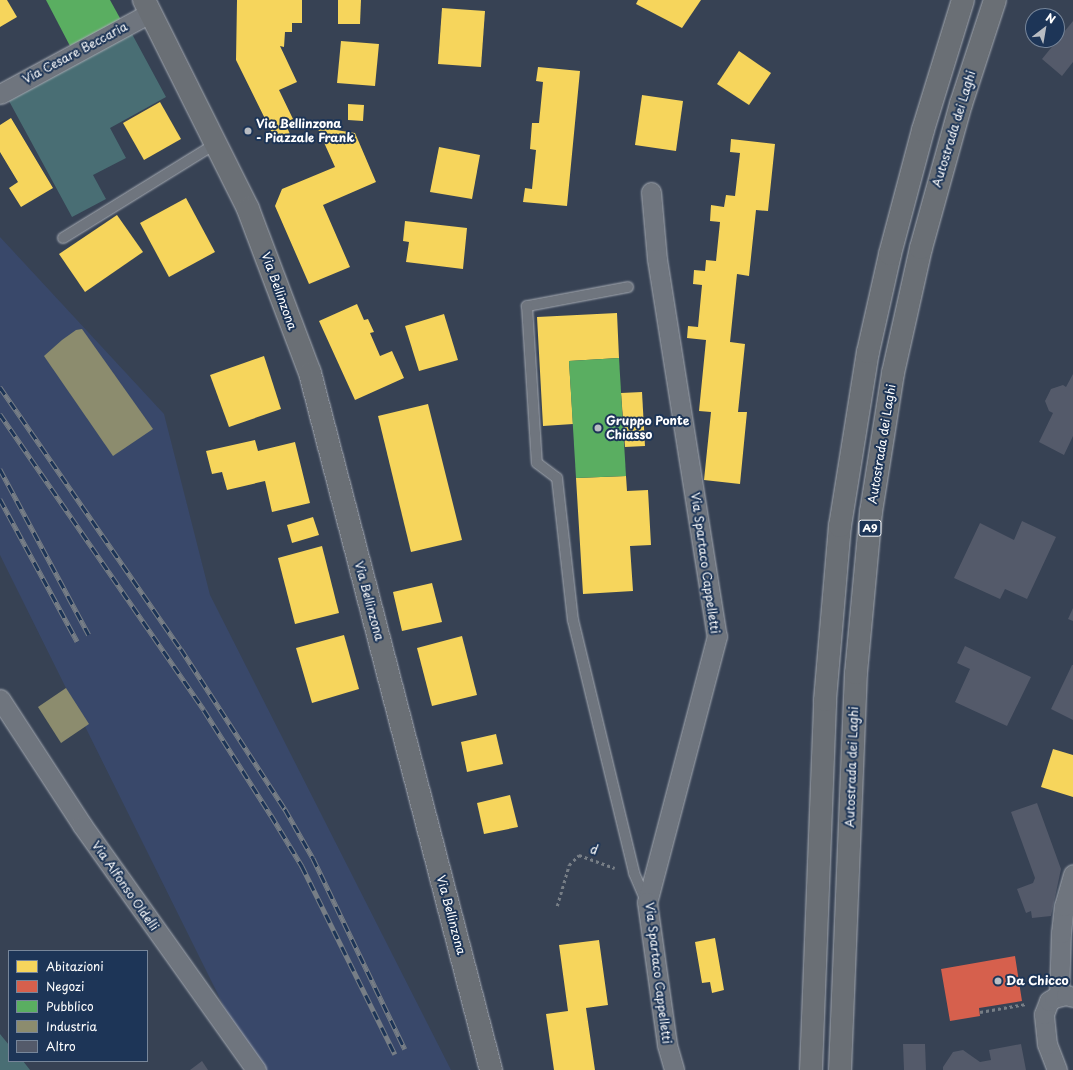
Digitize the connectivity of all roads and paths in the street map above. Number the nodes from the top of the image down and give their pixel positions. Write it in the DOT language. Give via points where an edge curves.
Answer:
graph roads {
  1 [pos="963,0"];
  2 [pos="995,0"];
  3 [pos="147,6"];
  4 [pos="0,94"];
  5 [pos="217,143"];
  6 [pos="651,192"];
  7 [pos="63,238"];
  8 [pos="628,288"];
  9 [pos="0,698"];
  10 [pos="634,873"];
  11 [pos="1073,874"];
  12 [pos="647,902"];
  13 [pos="557,906"];
  14 [pos="1066,996"];
  15 [pos="1030,1004"];
  16 [pos="980,1012"];
  17 [pos="256,1070"];
  18 [pos="491,1070"];
  19 [pos="674,1070"];
  20 [pos="811,1070"];
  21 [pos="840,1070"];
  22 [pos="1057,1070"];
  1 -- 20 [label="main road, A9" via="923,130 892,246 868,352 846,482 825,700"];
  2 -- 21 [label="main road, Autostrada dei Laghi / A9" via="958,112 921,248 893,373 871,512 856,673"];
  3 -- 4 [label="street, Via Cesare Beccaria"];
  3 -- 5 [label="main road, Via Bellinzona"];
  5 -- 7 [label="lane"];
  5 -- 18 [label="main road, Via Bellinzona" via="248,209 310,373"];
  6 -- 12 [label="street, Via Spartaco Cappelletti" via="657,259 717,636"];
  8 -- 10 [label="lane" via="527,306 537,463 557,478 573,620"];
  9 -- 17 [label="street, Via Alfonso Oldelli" via="87,832"];
  10 -- 12 [label="lane"];
  10 -- 13 [label="path, d" via="579,854 570,865"];
  11 -- 14 [label="street" via="1062,926"];
  12 -- 19 [label="street, Via Spartaco Cappelletti" via="666,1045"];
  14 -- 22 [label="street" via="1049,1001 1044,1021 1047,1044"];
  15 -- 16 [label="path"];
}
